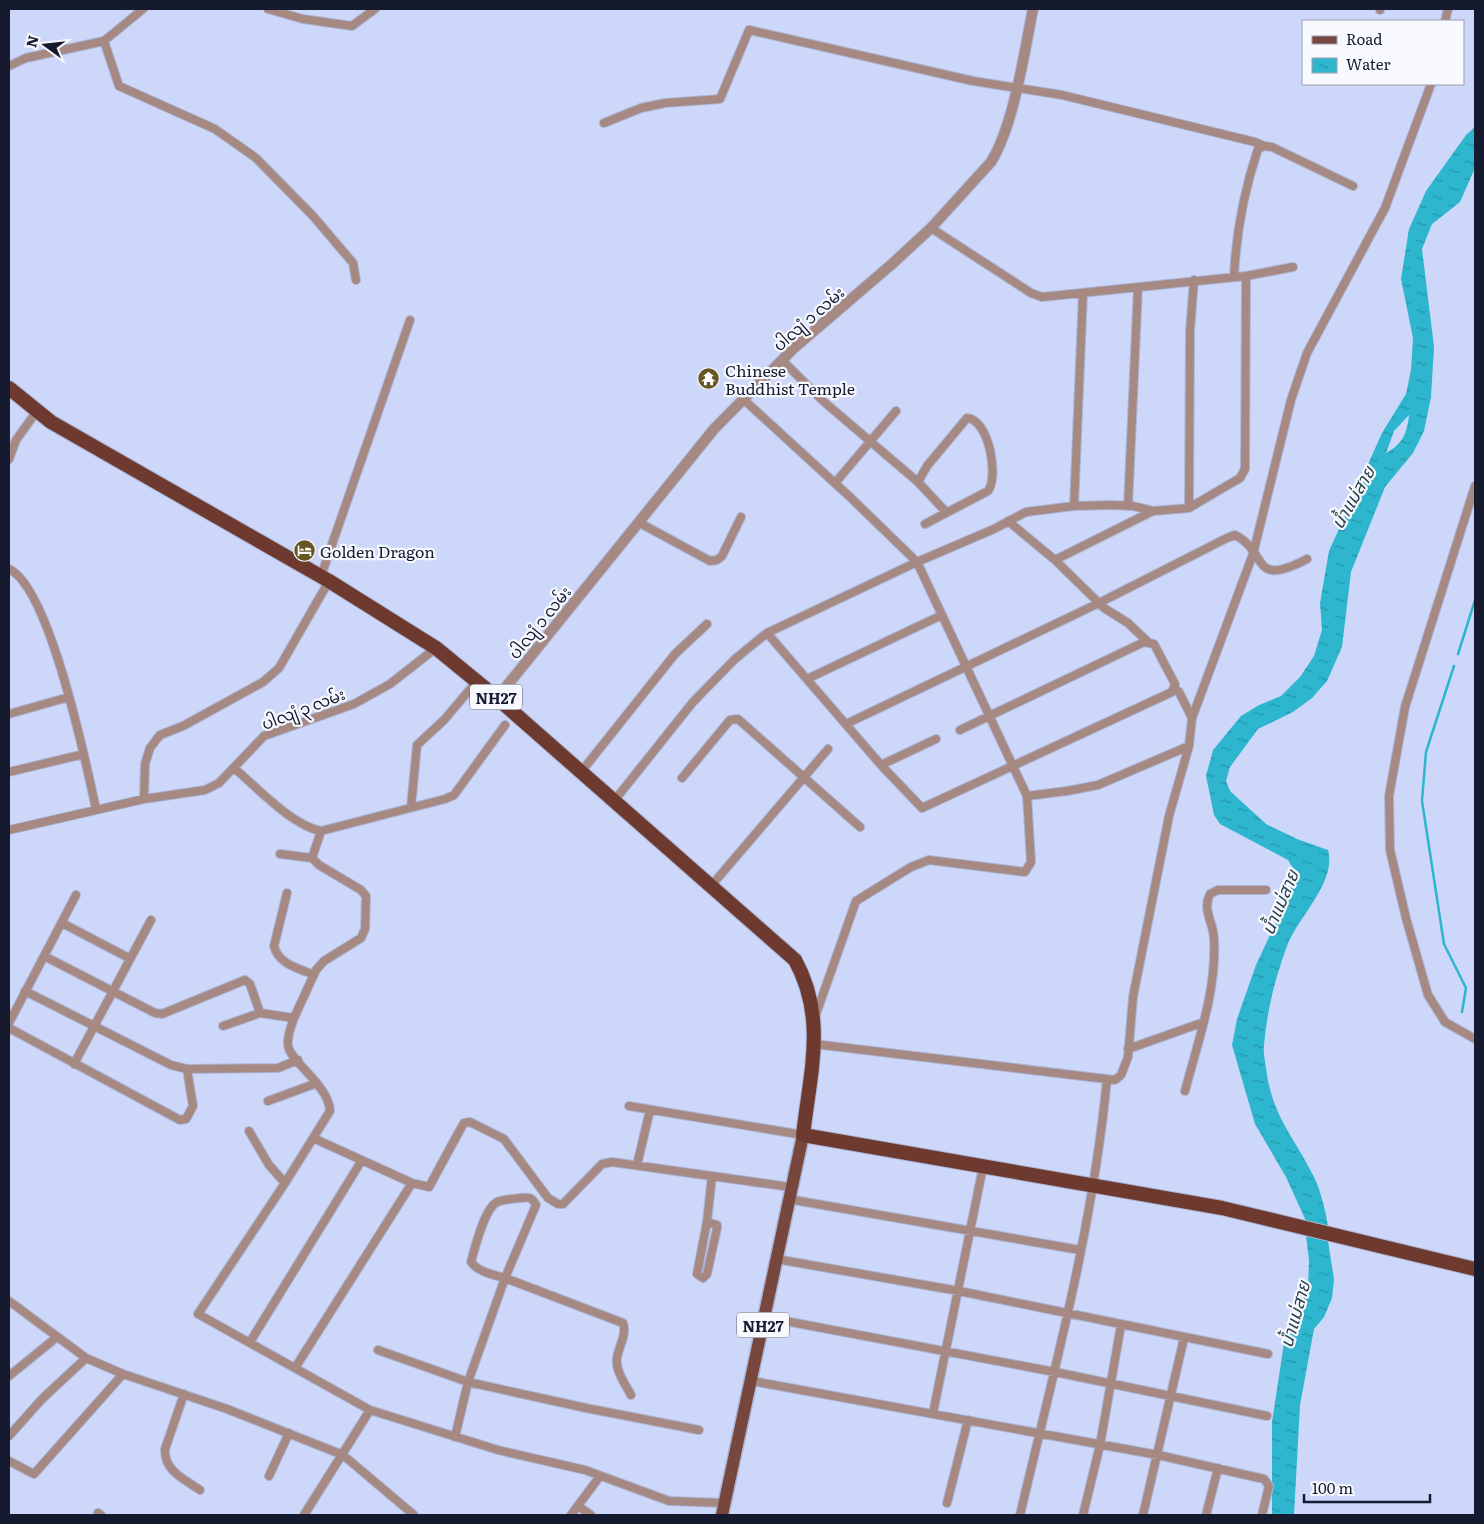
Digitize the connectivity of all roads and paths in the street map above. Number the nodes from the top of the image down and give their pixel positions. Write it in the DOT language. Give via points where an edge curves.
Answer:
graph roads {
  1 [pos="143,9"];
  2 [pos="268,9"];
  3 [pos="375,9"];
  4 [pos="1033,9"];
  5 [pos="104,41"];
  6 [pos="9,66"];
  7 [pos="1431,85"];
  8 [pos="1016,87"];
  9 [pos="604,123"];
  10 [pos="1264,146"];
  11 [pos="1353,186"];
  12 [pos="931,228"];
  13 [pos="1293,267"];
  14 [pos="1246,276"];
  15 [pos="1234,277"];
  16 [pos="356,280"];
  17 [pos="1194,280"];
  18 [pos="1138,287"];
  19 [pos="1082,293"];
  20 [pos="410,320"];
  21 [pos="782,360"];
  22 [pos="9,388"];
  23 [pos="742,398"];
  24 [pos="37,411"];
  25 [pos="896,411"];
  26 [pos="872,442"];
  27 [pos="9,457"];
  28 [pos="918,482"];
  29 [pos="835,483"];
  30 [pos="1475,486"];
  31 [pos="1074,506"];
  32 [pos="1128,506"];
  33 [pos="1189,508"];
  34 [pos="1153,511"];
  35 [pos="946,512"];
  36 [pos="741,517"];
  37 [pos="1008,521"];
  38 [pos="638,522"];
  39 [pos="925,524"];
  40 [pos="1253,554"];
  41 [pos="1307,559"];
  42 [pos="1055,560"];
  43 [pos="917,562"];
  44 [pos="9,569"];
  45 [pos="325,578"];
  46 [pos="1099,603"];
  47 [pos="942,615"];
  48 [pos="707,624"];
  49 [pos="767,633"];
  50 [pos="1148,642"];
  51 [pos="436,648"];
  52 [pos="966,666"];
  53 [pos="807,679"];
  54 [pos="477,681"];
  55 [pos="1175,689"];
  56 [pos="69,697"];
  57 [pos="497,698"];
  58 [pos="9,714"];
  59 [pos="989,716"];
  60 [pos="1192,718"];
  61 [pos="846,724"];
  62 [pos="505,725"];
  63 [pos="960,730"];
  64 [pos="936,739"];
  65 [pos="1188,746"];
  66 [pos="828,750"];
  67 [pos="84,754"];
  68 [pos="882,765"];
  69 [pos="1015,765"];
  70 [pos="234,768"];
  71 [pos="9,772"];
  72 [pos="581,772"];
  73 [pos="804,777"];
  74 [pos="682,778"];
  75 [pos="1027,796"];
  76 [pos="144,799"];
  77 [pos="614,801"];
  78 [pos="411,807"];
  79 [pos="96,809"];
  80 [pos="860,827"];
  81 [pos="9,830"];
  82 [pos="321,831"];
  83 [pos="280,854"];
  84 [pos="312,858"];
  85 [pos="711,886"];
  86 [pos="1266,890"];
  87 [pos="287,893"];
  88 [pos="76,896"];
  89 [pos="151,920"];
  90 [pos="62,923"];
  91 [pos="44,956"];
  92 [pos="130,958"];
  93 [pos="314,975"];
  94 [pos="26,991"];
  95 [pos="113,991"];
  96 [pos="260,1013"];
  97 [pos="294,1018"];
  98 [pos="814,1019"];
  99 [pos="9,1022"];
  100 [pos="1204,1022"];
  101 [pos="93,1026"];
  102 [pos="223,1026"];
  103 [pos="9,1028"];
  104 [pos="1475,1039"];
  105 [pos="814,1044"];
  106 [pos="1128,1050"];
  107 [pos="298,1060"];
  108 [pos="74,1064"];
  109 [pos="187,1069"];
  110 [pos="1107,1079"];
  111 [pos="317,1083"];
  112 [pos="1185,1091"];
  113 [pos="268,1101"];
  114 [pos="628,1106"];
  115 [pos="650,1110"];
  116 [pos="249,1132"];
  117 [pos="803,1135"];
  118 [pos="313,1138"];
  119 [pos="362,1160"];
  120 [pos="637,1165"];
  121 [pos="983,1167"];
  122 [pos="712,1176"];
  123 [pos="286,1183"];
  124 [pos="412,1183"];
  125 [pos="1093,1186"];
  126 [pos="789,1193"];
  127 [pos="534,1200"];
  128 [pos="558,1204"];
  129 [pos="707,1222"];
  130 [pos="971,1231"];
  131 [pos="1080,1250"];
  132 [pos="776,1259"];
  133 [pos="1475,1269"];
  134 [pos="506,1278"];
  135 [pos="959,1291"];
  136 [pos="9,1301"];
  137 [pos="1068,1314"];
  138 [pos="764,1318"];
  139 [pos="1121,1325"];
  140 [pos="57,1337"];
  141 [pos="1184,1338"];
  142 [pos="250,1342"];
  143 [pos="378,1350"];
  144 [pos="946,1352"];
  145 [pos="1268,1354"];
  146 [pos="86,1358"];
  147 [pos="295,1368"];
  148 [pos="1055,1372"];
  149 [pos="123,1374"];
  150 [pos="9,1376"];
  151 [pos="752,1381"];
  152 [pos="468,1382"];
  153 [pos="1112,1384"];
  154 [pos="184,1394"];
  155 [pos="631,1395"];
  156 [pos="1172,1397"];
  157 [pos="370,1410"];
  158 [pos="933,1413"];
  159 [pos="1268,1416"];
  160 [pos="968,1420"];
  161 [pos="698,1430"];
  162 [pos="289,1433"];
  163 [pos="1039,1433"];
  164 [pos="9,1436"];
  165 [pos="455,1437"];
  166 [pos="1100,1445"];
  167 [pos="343,1455"];
  168 [pos="1158,1455"];
  169 [pos="9,1461"];
  170 [pos="1218,1468"];
  171 [pos="269,1476"];
  172 [pos="600,1476"];
  173 [pos="200,1490"];
  174 [pos="947,1502"];
  175 [pos="578,1506"];
  176 [pos="723,1509"];
  177 [pos="304,1515"];
  178 [pos="414,1515"];
  179 [pos="572,1515"];
  180 [pos="591,1515"];
  181 [pos="1020,1515"];
  182 [pos="1083,1515"];
  183 [pos="1143,1515"];
  184 [pos="1206,1515"];
  185 [pos="1262,1515"];
  1 -- 5 [label="street"];
  2 -- 3 [label="street" via="303,19 352,26"];
  4 -- 8 [label="street, ပါလျံ ၁ လမ်း"];
  5 -- 6 [label="street" via="26,58"];
  5 -- 16 [label="street" via="120,86 216,130 256,158 354,263"];
  7 -- 40 [label="street" via="1385,208 1307,353 1291,400"];
  8 -- 9 [label="street" via="973,81 749,30 720,99 665,103 641,108"];
  8 -- 10 [label="street" via="1150,115"];
  8 -- 12 [label="street, ပါလျံ ၁ လမ်း" via="998,150 991,162"];
  10 -- 11 [label="street"];
  10 -- 15 [label="street" via="1258,149 1239,217"];
  12 -- 19 [label="street" via="1031,293 1048,297"];
  12 -- 21 [label="street, ပါလျံ ၁ လမ်း"];
  13 -- 14 [label="street"];
  14 -- 15 [label="street"];
  14 -- 33 [label="street" via="1245,469 1240,478"];
  15 -- 17 [label="street"];
  17 -- 18 [label="street"];
  17 -- 33 [label="street" via="1190,331"];
  18 -- 19 [label="street"];
  18 -- 32 [label="street"];
  19 -- 31 [label="street"];
  20 -- 45 [label="street"];
  21 -- 23 [label="street, ပါလျံ ၁ လမ်း"];
  21 -- 26 [label="street" via="823,401"];
  22 -- 24 [label="highway, NH27"];
  23 -- 29 [label="street"];
  23 -- 38 [label="street, ပါလျံ ၁ လမ်း"];
  24 -- 27 [label="street" via="16,440"];
  24 -- 45 [label="highway, NH27"];
  25 -- 26 [label="street"];
  26 -- 28 [label="street"];
  26 -- 29 [label="street"];
  28 -- 35 [label="street"];
  28 -- 35 [label="street" via="927,466 967,418 979,425 986,436 993,478 991,487"];
  29 -- 43 [label="street"];
  30 -- 104 [label="street" via="1405,707 1389,796 1390,850 1428,995 1445,1022"];
  31 -- 32 [label="street"];
  31 -- 37 [label="street" via="1026,512"];
  32 -- 34 [label="street"];
  33 -- 34 [label="street"];
  34 -- 42 [label="street"];
  35 -- 39 [label="street"];
  36 -- 38 [label="street" via="722,556 710,561"];
  37 -- 42 [label="street"];
  37 -- 43 [label="street"];
  38 -- 57 [label="street, ပါလျံ ၁ လမ်း"];
  40 -- 41 [label="street" via="1259,562 1276,571 1287,570"];
  40 -- 46 [label="street" via="1236,536"];
  40 -- 60 [label="street"];
  42 -- 46 [label="street"];
  43 -- 47 [label="street"];
  43 -- 49 [label="street"];
  44 -- 56 [label="street" via="21,579 41,612"];
  45 -- 51 [label="highway, NH27"];
  45 -- 76 [label="street" via="279,668 255,686 183,726 160,735 150,748 145,764"];
  46 -- 50 [label="street"];
  46 -- 52 [label="street"];
  47 -- 52 [label="street"];
  47 -- 53 [label="street"];
  48 -- 72 [label="street" via="675,654"];
  49 -- 53 [label="street"];
  49 -- 77 [label="street" via="693,702"];
  50 -- 55 [label="street" via="1154,644"];
  50 -- 59 [label="street"];
  51 -- 54 [label="highway, NH27"];
  51 -- 70 [label="street, ပါလျံ ၃ လမ်း" via="390,684 354,704 264,736"];
  52 -- 59 [label="street"];
  52 -- 61 [label="street"];
  53 -- 61 [label="street"];
  54 -- 57 [label="highway, NH27"];
  54 -- 78 [label="street" via="444,720 417,745"];
  55 -- 60 [label="street"];
  55 -- 69 [label="street"];
  56 -- 58 [label="street"];
  56 -- 67 [label="street"];
  57 -- 72 [label="highway, NH27"];
  59 -- 63 [label="street"];
  59 -- 69 [label="street"];
  60 -- 65 [label="street"];
  61 -- 68 [label="street"];
  62 -- 78 [label="street" via="454,794"];
  64 -- 68 [label="street"];
  65 -- 75 [label="street" via="1098,785"];
  65 -- 106 [label="street" via="1163,844 1133,996"];
  66 -- 73 [label="street"];
  67 -- 71 [label="street"];
  67 -- 79 [label="street"];
  68 -- 69 [label="street" via="922,808"];
  69 -- 75 [label="street"];
  70 -- 76 [label="street, ပါလျံ ၃ လမ်း" via="219,783 205,790"];
  70 -- 82 [label="street" via="295,819"];
  72 -- 77 [label="highway, NH27"];
  73 -- 74 [label="street" via="738,719 730,720"];
  73 -- 80 [label="street"];
  73 -- 85 [label="street"];
  75 -- 98 [label="street" via="1029,869 1026,872 1009,871 929,860 911,867 856,901"];
  76 -- 79 [label="street, ပါလျံ ၃ လမ်း"];
  77 -- 85 [label="highway, NH27"];
  78 -- 82 [label="street"];
  79 -- 81 [label="street, ပါလျံ ၃ လမ်း"];
  82 -- 84 [label="street"];
  83 -- 84 [label="street"];
  84 -- 93 [label="street" via="366,896 365,928 361,938 324,961"];
  85 -- 98 [label="highway, NH27" via="795,960 811,996"];
  86 -- 100 [label="street" via="1218,890 1210,894 1206,909 1214,935 1213,973"];
  87 -- 93 [label="street" via="274,946 276,953 282,961"];
  88 -- 90 [label="street"];
  89 -- 92 [label="street"];
  90 -- 91 [label="street"];
  90 -- 92 [label="street"];
  91 -- 94 [label="street"];
  91 -- 95 [label="street"];
  92 -- 95 [label="street"];
  93 -- 97 [label="street"];
  94 -- 99 [label="street"];
  94 -- 101 [label="street"];
  95 -- 96 [label="street" via="162,1014 245,980 250,984"];
  95 -- 101 [label="street"];
  96 -- 97 [label="street"];
  96 -- 102 [label="street"];
  97 -- 107 [label="street" via="288,1045"];
  98 -- 105 [label="highway, NH27"];
  100 -- 106 [label="street"];
  100 -- 112 [label="street"];
  101 -- 108 [label="street"];
  101 -- 109 [label="street" via="152,1057"];
  103 -- 108 [label="street"];
  105 -- 110 [label="street"];
  105 -- 117 [label="highway, NH27"];
  106 -- 110 [label="street" via="1121,1075 1115,1080"];
  107 -- 109 [label="street" via="278,1068"];
  107 -- 111 [label="street"];
  108 -- 109 [label="street" via="180,1120 190,1114 193,1106"];
  110 -- 125 [label="street"];
  111 -- 113 [label="street"];
  111 -- 118 [label="street" via="330,1104 330,1111"];
  114 -- 115 [label="street"];
  115 -- 117 [label="street"];
  115 -- 120 [label="street"];
  116 -- 123 [label="street"];
  117 -- 121 [label="highway"];
  117 -- 126 [label="main road, NH27"];
  118 -- 119 [label="street"];
  118 -- 123 [label="street"];
  119 -- 124 [label="street"];
  119 -- 142 [label="street"];
  120 -- 122 [label="street"];
  120 -- 128 [label="street" via="602,1164 563,1204"];
  121 -- 125 [label="highway"];
  121 -- 130 [label="street"];
  122 -- 126 [label="street"];
  122 -- 129 [label="street"];
  123 -- 142 [label="street" via="198,1314"];
  124 -- 128 [label="street" via="429,1187 464,1123 470,1122 504,1139 548,1198"];
  124 -- 147 [label="street"];
  125 -- 131 [label="street"];
  125 -- 133 [label="highway" via="1222,1208"];
  126 -- 130 [label="street"];
  126 -- 132 [label="main road, NH27"];
  127 -- 128 [label="street"];
  127 -- 134 [label="street" via="535,1209"];
  127 -- 134 [label="street" via="528,1197 497,1202 487,1214 478,1238 470,1262"];
  129 -- 129 [label="street" via="697,1274 703,1278 707,1274 717,1228 717,1225"];
  130 -- 131 [label="street"];
  130 -- 135 [label="street"];
  131 -- 137 [label="street"];
  132 -- 135 [label="street"];
  132 -- 138 [label="main road, NH27"];
  134 -- 152 [label="street"];
  134 -- 155 [label="street" via="623,1322 625,1331 617,1359 620,1374"];
  135 -- 137 [label="street"];
  135 -- 144 [label="street"];
  136 -- 140 [label="street"];
  137 -- 139 [label="street"];
  137 -- 148 [label="street"];
  138 -- 144 [label="street"];
  138 -- 151 [label="main road, NH27"];
  139 -- 141 [label="street"];
  139 -- 153 [label="street"];
  140 -- 146 [label="street"];
  140 -- 150 [label="street"];
  141 -- 145 [label="street"];
  141 -- 156 [label="street"];
  142 -- 147 [label="street"];
  143 -- 152 [label="street"];
  144 -- 148 [label="street"];
  144 -- 158 [label="street"];
  146 -- 149 [label="street"];
  146 -- 164 [label="street"];
  147 -- 157 [label="street"];
  148 -- 153 [label="street"];
  148 -- 163 [label="street"];
  149 -- 154 [label="street"];
  149 -- 169 [label="street" via="34,1474"];
  151 -- 158 [label="street"];
  151 -- 176 [label="main road, NH27"];
  152 -- 161 [label="street"];
  152 -- 165 [label="street"];
  153 -- 156 [label="street"];
  153 -- 166 [label="street"];
  154 -- 162 [label="street"];
  154 -- 173 [label="street" via="169,1434 165,1458 176,1474"];
  156 -- 159 [label="street"];
  156 -- 168 [label="street"];
  157 -- 165 [label="street"];
  157 -- 167 [label="street"];
  158 -- 160 [label="street"];
  160 -- 163 [label="street"];
  160 -- 174 [label="street"];
  162 -- 167 [label="street"];
  162 -- 171 [label="street"];
  163 -- 166 [label="street"];
  163 -- 181 [label="street"];
  165 -- 172 [label="street"];
  166 -- 168 [label="street"];
  166 -- 182 [label="street"];
  167 -- 177 [label="street"];
  167 -- 178 [label="street"];
  168 -- 170 [label="street"];
  168 -- 183 [label="street"];
  170 -- 184 [label="street"];
  170 -- 185 [label="street" via="1267,1482 1269,1486"];
  172 -- 175 [label="street"];
  172 -- 176 [label="street" via="669,1501"];
  175 -- 179 [label="street"];
  175 -- 180 [label="street"];
}
